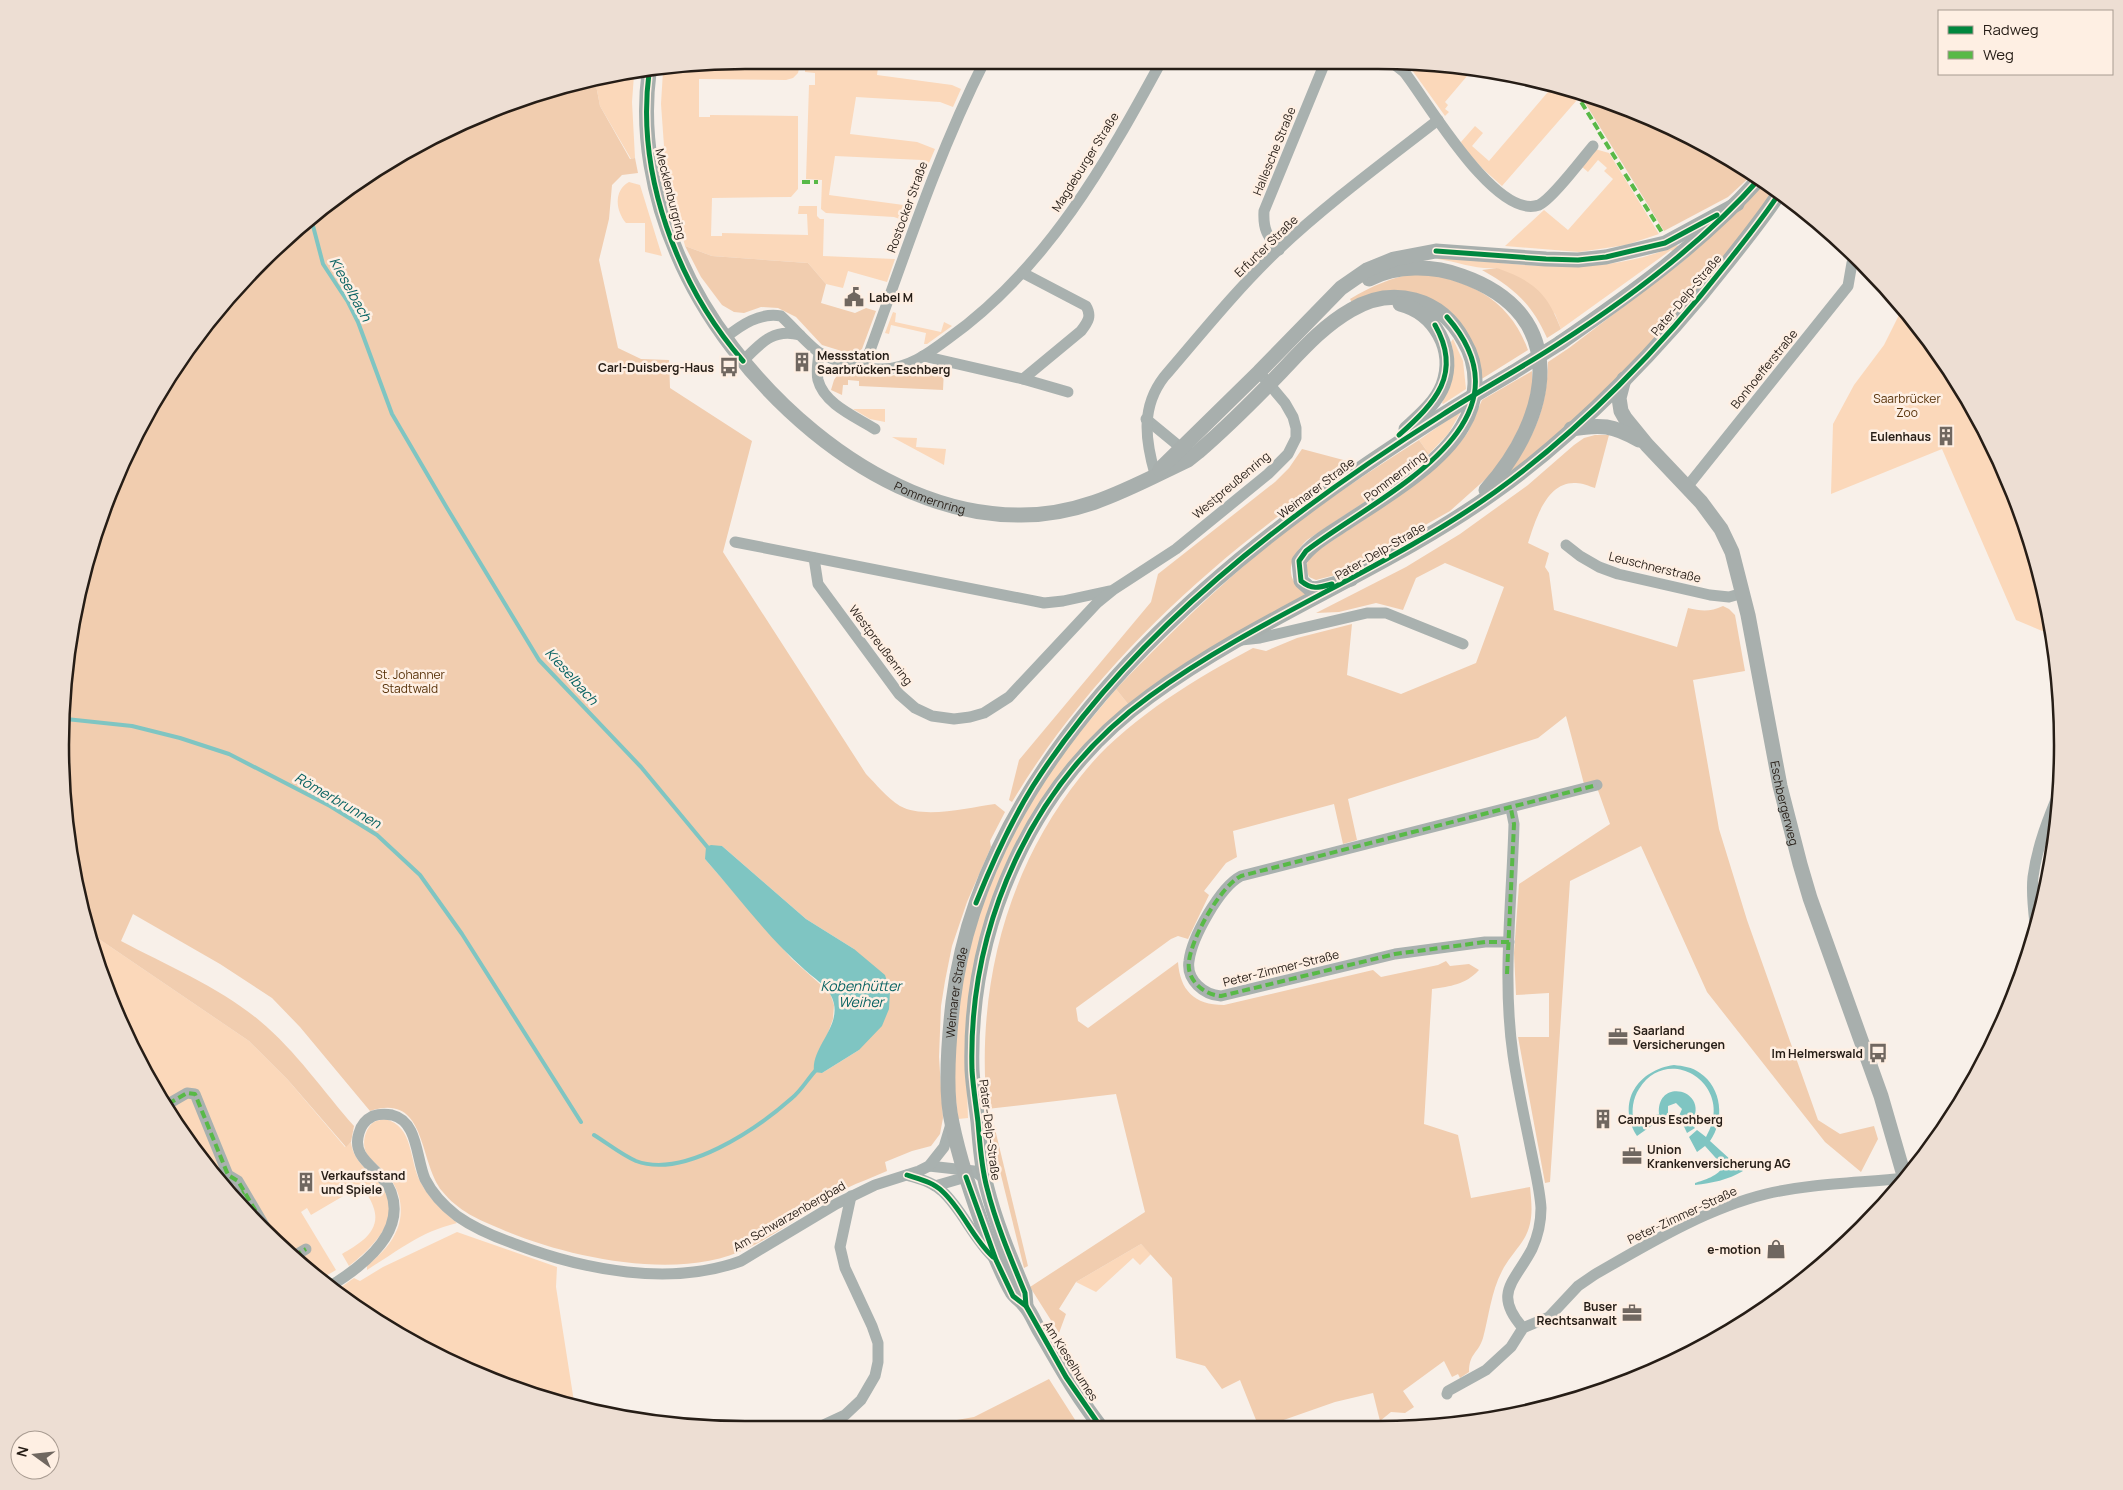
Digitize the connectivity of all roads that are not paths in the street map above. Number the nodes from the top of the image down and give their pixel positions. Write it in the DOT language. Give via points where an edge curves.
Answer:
graph roads {
  1 [pos="980,69"];
  2 [pos="1157,69"];
  3 [pos="1322,69"];
  4 [pos="1401,70"];
  5 [pos="649,76"];
  6 [pos="1438,120"];
  7 [pos="1594,146"];
  8 [pos="1755,184"];
  9 [pos="1776,198"];
  10 [pos="1737,204"];
  11 [pos="1279,250"];
  12 [pos="1852,263"];
  13 [pos="1023,273"];
  14 [pos="1382,300"];
  15 [pos="1314,317"];
  16 [pos="800,335"];
  17 [pos="725,338"];
  18 [pos="819,353"];
  19 [pos="923,356"];
  20 [pos="743,361"];
  21 [pos="864,367"];
  22 [pos="1265,378"];
  23 [pos="1023,379"];
  24 [pos="1624,379"];
  25 [pos="1068,392"];
  26 [pos="1475,395"];
  27 [pos="1146,419"];
  28 [pos="875,428"];
  29 [pos="1571,430"];
  30 [pos="1647,445"];
  31 [pos="1180,447"];
  32 [pos="1365,464"];
  33 [pos="1155,474"];
  34 [pos="1688,487"];
  35 [pos="1452,521"];
  36 [pos="735,542"];
  37 [pos="1566,545"];
  38 [pos="814,558"];
  39 [pos="1351,579"];
  40 [pos="1113,590"];
  41 [pos="1743,593"];
  42 [pos="1235,641"];
  43 [pos="1463,644"];
  44 [pos="1597,785"];
  45 [pos="1511,808"];
  46 [pos="2050,812"];
  47 [pos="2033,910"];
  48 [pos="1509,942"];
  49 [pos="171,1102"];
  50 [pos="952,1122"];
  51 [pos="929,1166"];
  52 [pos="974,1171"];
  53 [pos="1903,1171"];
  54 [pos="907,1175"];
  55 [pos="1896,1180"];
  56 [pos="935,1186"];
  57 [pos="244,1192"];
  58 [pos="240,1194"];
  59 [pos="851,1196"];
  60 [pos="255,1210"];
  61 [pos="993,1210"];
  62 [pos="306,1249"];
  63 [pos="299,1253"];
  64 [pos="996,1260"];
  65 [pos="334,1283"];
  66 [pos="1026,1306"];
  67 [pos="1523,1328"];
  68 [pos="1446,1394"];
  69 [pos="832,1421"];
  70 [pos="1097,1421"];
  1 -- 21 [label="street, Rostocker Straße" via="936,169"];
  2 -- 13 [label="street, Magdeburger Straße" via="1093,180"];
  3 -- 11 [label="street, Hallesche Straße" via="1264,211 1263,225 1267,236"];
  4 -- 6 [label="street"];
  5 -- 17 [label="street, Mecklenburgring" via="648,139 660,203 685,272"];
  6 -- 7 [label="street" via="1478,172 1514,202 1529,207 1545,201"];
  6 -- 11 [label="street, Erfurter Straße"];
  8 -- 10 [label="street, Weimarer Straße"];
  9 -- 24 [label="street, Pater-Delp-Straße" via="1703,293"];
  10 -- 15 [label="street, Pommernring" via="1665,243 1606,257 1546,259 1436,251 1394,259 1367,270 1341,288"];
  10 -- 26 [label="street, Weimarer Straße, bridge" via="1677,258 1560,343"];
  11 -- 27 [label="street, Erfurter Straße" via="1156,387"];
  12 -- 34 [label="street, Bonhoefferstraße" via="1848,286"];
  13 -- 19 [label="street, Magdeburger Straße" via="999,298"];
  13 -- 23 [label="street" via="1086,306 1090,312 1081,331"];
  14 -- 22 [label="street, Pommernring" via="1352,309"];
  14 -- 26 [label="street, Pommernring" via="1416,299 1447,317 1468,348"];
  14 -- 32 [label="street" via="1419,312 1435,325 1445,347 1446,372 1439,392 1424,412"];
  15 -- 22 [label="street, Pommernring"];
  15 -- 35 [label="street, Pommernring" via="1344,292 1372,278 1417,268 1439,269 1476,281 1493,290 1520,314 1532,334 1539,365 1540,387 1533,416 1502,472"];
  16 -- 17 [label="street, Magdeburger Straße" via="781,316 773,315 743,324"];
  16 -- 18 [label="street, Magdeburger Straße"];
  16 -- 20 [label="street" via="788,332 775,335"];
  17 -- 20 [label="street, Mecklenburgring"];
  18 -- 21 [label="street, Magdeburger Straße"];
  18 -- 28 [label="street" via="818,380 825,394"];
  19 -- 21 [label="street, Magdeburger Straße" via="892,369"];
  19 -- 23 [label="street"];
  20 -- 33 [label="street, Pommernring" via="794,415 840,452 884,478 942,503 1004,515 1046,514 1106,499"];
  22 -- 31 [label="street, Pommernring"];
  22 -- 33 [label="street, Pommernring" via="1198,452 1188,460"];
  22 -- 40 [label="street, Westpreußenring" via="1285,403 1296,428 1296,438 1288,454 1176,549"];
  23 -- 25 [label="street"];
  24 -- 29 [label="street, Pater-Delp-Straße"];
  24 -- 30 [label="street, Eschbergerweg" via="1619,398 1621,411"];
  26 -- 32 [label="street, Weimarer Straße"];
  26 -- 39 [label="street, Pommernring" via="1462,428 1429,464 1392,493 1319,540 1298,560 1301,581 1310,588"];
  27 -- 31 [label="street"];
  27 -- 33 [label="street, Erfurter Straße"];
  29 -- 30 [label="street, Eschbergerweg" via="1605,425 1620,429"];
  29 -- 35 [label="street, Pater-Delp-Straße" via="1496,492"];
  30 -- 34 [label="street, Eschbergerweg"];
  31 -- 33 [label="street, Pommernring"];
  32 -- 50 [label="street, Weimarer Straße" via="1245,556 1151,641 1072,732 1032,787 994,859 976,903 963,948 955,982 948,1058"];
  34 -- 41 [label="street, Eschbergerweg" via="1721,529 1732,552"];
  35 -- 39 [label="street, Pater-Delp-Straße"];
  36 -- 38 [label="street, Westpreußenring"];
  37 -- 41 [label="street, Leuschnerstraße" via="1599,567 1618,574 1710,595 1729,597"];
  38 -- 40 [label="street, Westpreußenring" via="1044,603"];
  38 -- 40 [label="street, Westpreußenring" via="818,584 899,694 915,708 932,716 954,719 984,713 1009,698 1074,625"];
  39 -- 42 [label="street, Pater-Delp-Straße"];
  41 -- 53 [label="street, Eschbergerweg" via="1780,786 1807,890 1881,1096"];
  42 -- 43 [label="street, Pater-Delp-Straße" via="1367,613 1386,613"];
  42 -- 52 [label="street, Pater-Delp-Straße" via="1132,709 1089,748 1026,835 996,910 978,989 972,1066"];
  44 -- 45 [label="street, Peter-Zimmer-Straße"];
  45 -- 48 [label="street" via="1514,824"];
  45 -- 48 [label="street, Peter-Zimmer-Straße" via="1241,876 1216,900 1204,920 1188,962 1198,987 1205,993 1222,996 1395,954 1485,942"];
  46 -- 47 [label="street" via="2033,877"];
  48 -- 67 [label="street" via="1508,990 1513,1056 1541,1207 1535,1241 1508,1288 1507,1302"];
  49 -- 57 [label="street" via="187,1093 195,1094 228,1175 238,1181"];
  50 -- 51 [label="street" via="944,1147"];
  50 -- 52 [label="street, Weimarer Straße"];
  51 -- 52 [label="street, Am Schwarzenbergbad"];
  51 -- 54 [label="street, Am Schwarzenbergbad"];
  52 -- 56 [label="street"];
  52 -- 61 [label="street, Pater-Delp-Straße"];
  52 -- 64 [label="street, Weimarer Straße"];
  54 -- 56 [label="street"];
  54 -- 59 [label="street, Am Schwarzenbergbad" via="875,1184"];
  55 -- 67 [label="street, Peter-Zimmer-Straße" via="1799,1188 1746,1199 1664,1236 1594,1275 1578,1286 1548,1317"];
  56 -- 64 [label="street" via="951,1200 983,1248"];
  57 -- 58 [label="street"];
  57 -- 60 [label="street"];
  59 -- 65 [label="street, Am Schwarzenbergbad" via="728,1266 683,1273 613,1270 541,1254 484,1231 457,1216 436,1196 426,1180 406,1122 398,1116 380,1114 364,1122 357,1148 387,1182 392,1192 394,1214 385,1238 364,1262"];
  59 -- 69 [label="street" via="840,1247 845,1268 878,1343 878,1362 869,1390 845,1415"];
  61 -- 66 [label="street, Am Kieselhumes" via="1025,1292"];
  62 -- 63 [label="street"];
  64 -- 66 [label="street, Am Kieselhumes" via="1014,1296"];
  66 -- 70 [label="street, Am Kieselhumes" via="1066,1377"];
  67 -- 68 [label="street" via="1510,1347 1486,1370"];
}
